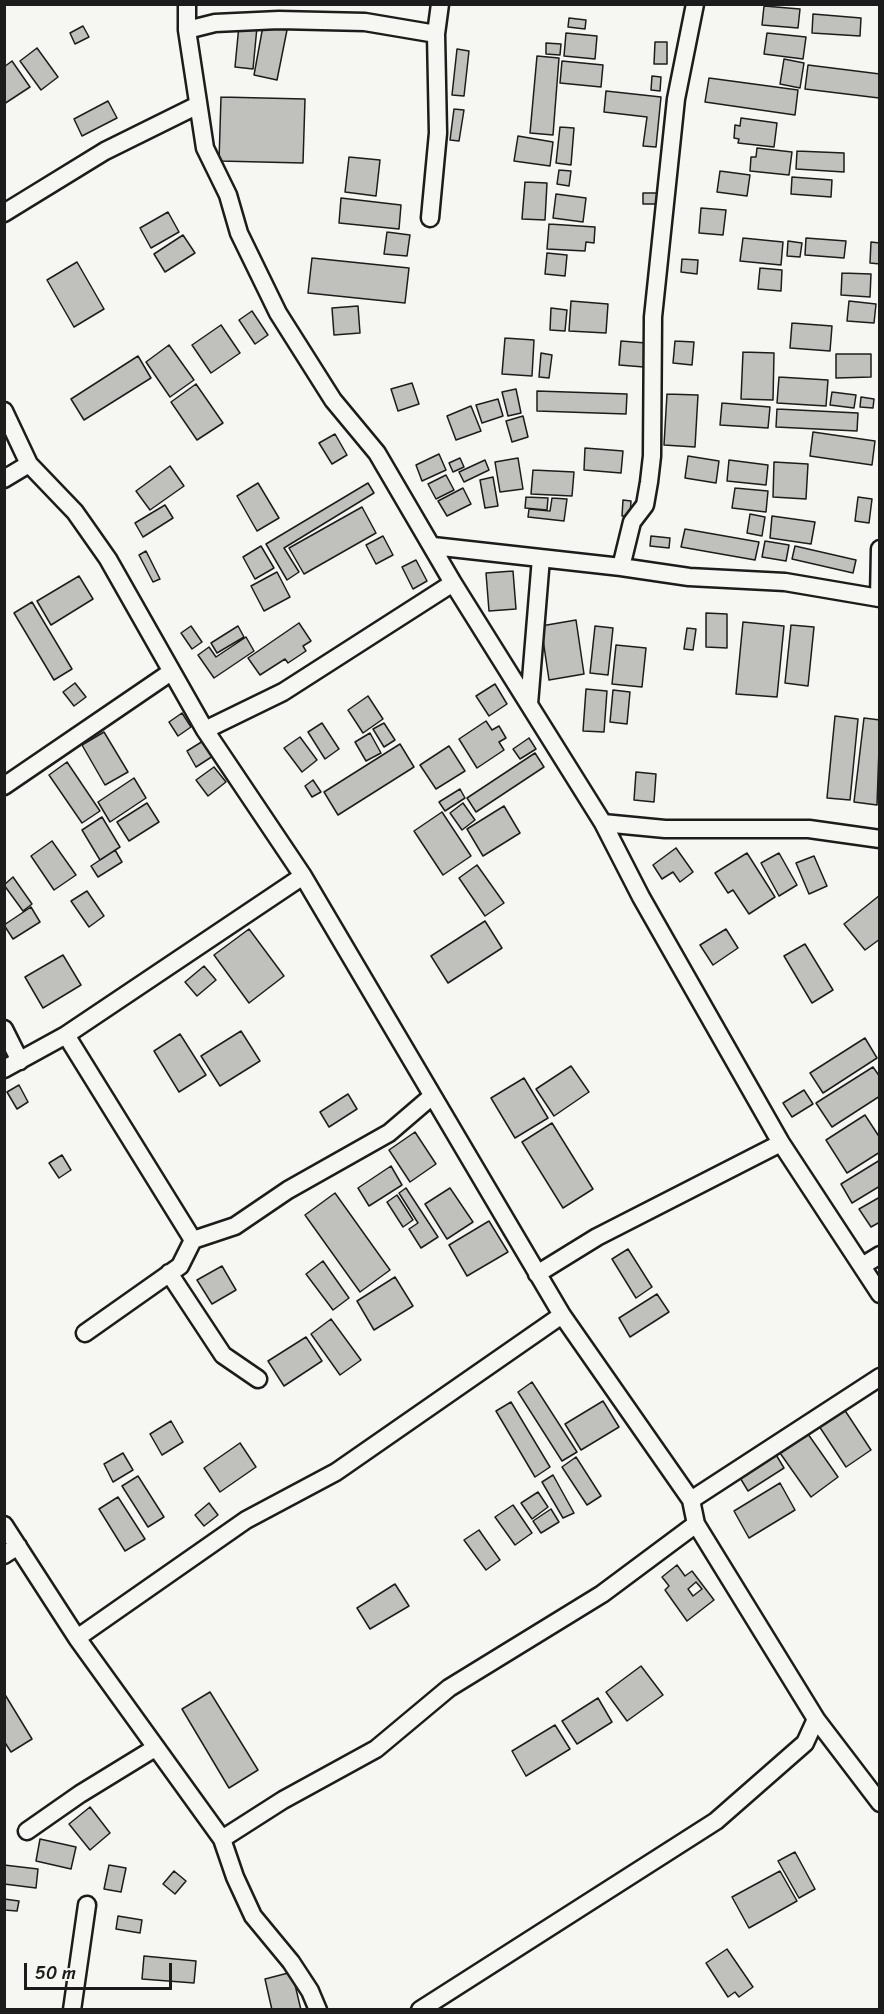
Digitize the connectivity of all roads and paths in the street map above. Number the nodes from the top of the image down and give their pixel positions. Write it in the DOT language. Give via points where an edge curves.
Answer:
graph roads {
  1 [pos="187,4"];
  2 [pos="440,4"];
  3 [pos="695,4"];
  4 [pos="188,30"];
  5 [pos="436,33"];
  6 [pos="198,105"];
  7 [pos="4,213"];
  8 [pos="430,218"];
  9 [pos="4,411"];
  10 [pos="30,464"];
  11 [pos="4,479"];
  12 [pos="433,546"];
  13 [pos="879,549"];
  14 [pos="541,558"];
  15 [pos="621,567"];
  16 [pos="453,583"];
  17 [pos="879,598"];
  18 [pos="171,672"];
  19 [pos="529,704"];
  20 [pos="205,730"];
  21 [pos="4,786"];
  22 [pos="603,823"];
  23 [pos="879,839"];
  24 [pos="303,876"];
  25 [pos="4,1029"];
  26 [pos="66,1035"];
  27 [pos="20,1061"];
  28 [pos="4,1069"];
  29 [pos="431,1097"];
  30 [pos="781,1143"];
  31 [pos="193,1240"];
  32 [pos="879,1255"];
  33 [pos="862,1266"];
  34 [pos="169,1273"];
  35 [pos="537,1274"];
  36 [pos="879,1294"];
  37 [pos="562,1315"];
  38 [pos="85,1333"];
  39 [pos="879,1377"];
  40 [pos="258,1379"];
  41 [pos="691,1500"];
  42 [pos="696,1524"];
  43 [pos="4,1525"];
  44 [pos="11,1551"];
  45 [pos="77,1638"];
  46 [pos="816,1719"];
  47 [pos="155,1748"];
  48 [pos="879,1803"];
  49 [pos="27,1831"];
  50 [pos="222,1839"];
  51 [pos="87,1905"];
  52 [pos="72,2010"];
  53 [pos="318,2010"];
  54 [pos="420,2010"];
  1 -- 4 [label="street"];
  2 -- 5 [label="street"];
  3 -- 15 [label="street" via="676,99 653,317 649,482 645,505 632,522"];
  4 -- 5 [label="street" via="215,23 279,20 365,22"];
  4 -- 6 [label="street"];
  5 -- 8 [label="street" via="438,133"];
  6 -- 7 [label="street" via="105,150"];
  6 -- 12 [label="street" via="206,148 228,195 239,233 278,314 333,400 377,453"];
  9 -- 10 [label="street"];
  10 -- 11 [label="street"];
  10 -- 18 [label="street" via="75,512 108,559"];
  12 -- 14 [label="street"];
  12 -- 16 [label="street"];
  13 -- 17 [label="street"];
  14 -- 15 [label="street"];
  14 -- 19 [label="street"];
  15 -- 17 [label="street" via="689,577 785,582"];
  16 -- 19 [label="street"];
  16 -- 20 [label="street" via="283,692"];
  18 -- 20 [label="street"];
  18 -- 21 [label="street"];
  19 -- 22 [label="street"];
  20 -- 24 [label="street"];
  22 -- 23 [label="street" via="665,829 808,829"];
  22 -- 30 [label="street"];
  24 -- 26 [label="street"];
  24 -- 29 [label="street"];
  25 -- 27 [label="street"];
  26 -- 27 [label="street"];
  26 -- 31 [label="street"];
  27 -- 28 [label="street"];
  29 -- 31 [label="street" via="389,1133 288,1190 235,1226"];
  29 -- 35 [label="street"];
  30 -- 33 [label="street"];
  30 -- 35 [label="street" via="597,1238"];
  31 -- 34 [label="street" via="180,1266"];
  32 -- 33 [label="street"];
  33 -- 36 [label="street"];
  34 -- 38 [label="street"];
  34 -- 40 [label="street" via="223,1355"];
  35 -- 37 [label="street"];
  37 -- 41 [label="street"];
  37 -- 45 [label="street" via="336,1472 246,1520"];
  39 -- 41 [label="street"];
  41 -- 42 [label="street"];
  42 -- 46 [label="street"];
  42 -- 50 [label="street" via="602,1594 449,1688 376,1749"];
  43 -- 44 [label="street"];
  44 -- 45 [label="street"];
  45 -- 47 [label="street"];
  46 -- 48 [label="street"];
  46 -- 54 [label="street" via="805,1743 716,1821"];
  47 -- 49 [label="street"];
  47 -- 50 [label="street"];
  50 -- 53 [label="street" via="253,1916 291,1962"];
  51 -- 52 [label="street"];
}
